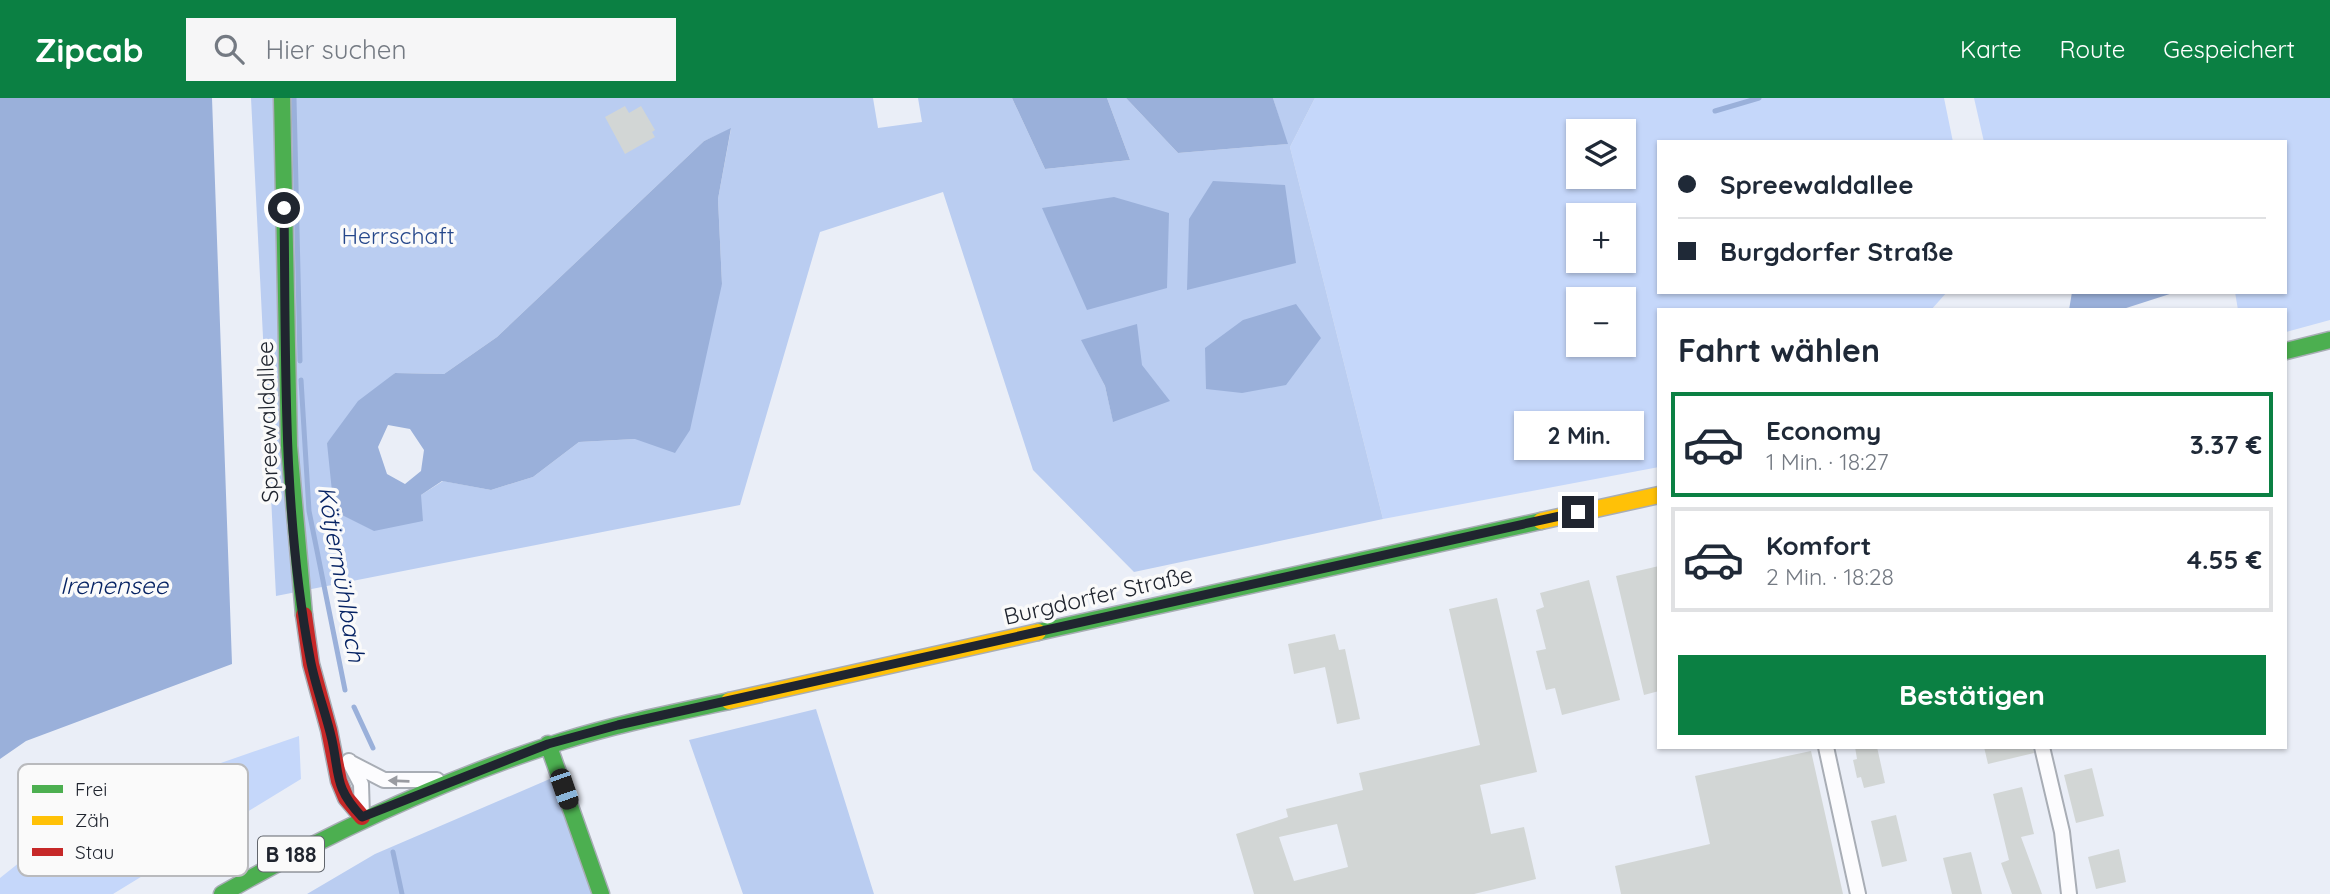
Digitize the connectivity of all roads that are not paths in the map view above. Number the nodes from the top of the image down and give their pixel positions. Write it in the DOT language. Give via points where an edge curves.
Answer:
graph roads {
  1 [pos="282,98"];
  2 [pos="2330,340"];
  3 [pos="2287,351"];
  4 [pos="1657,495"];
  5 [pos="332,740"];
  6 [pos="548,744"];
  7 [pos="1826,749"];
  8 [pos="2042,749"];
  9 [pos="351,763"];
  10 [pos="453,779"];
  11 [pos="362,817"];
  12 [pos="222,894"];
  13 [pos="601,894"];
  14 [pos="1858,894"];
  15 [pos="2068,894"];
  1 -- 5 [label="main road, Spreewaldallee" via="293,508 310,658"];
  2 -- 3 [label="main road"];
  4 -- 6 [label="main road, Burgdorfer Straße / B 188"];
  5 -- 9 [label="street, Spreewaldallee"];
  5 -- 11 [label="main road, Spreewaldallee" via="344,798"];
  6 -- 10 [label="main road, B 188"];
  6 -- 13 [label="main road"];
  7 -- 14 [label="street"];
  8 -- 15 [label="street" via="2062,832"];
  10 -- 9 [label="street, Spreewaldallee, one-way" via="384,780"];
  9 -- 11 [label="street, Spreewaldallee" via="361,784"];
  10 -- 11 [label="main road, B 188"];
  11 -- 12 [label="main road, B 188"];
}
